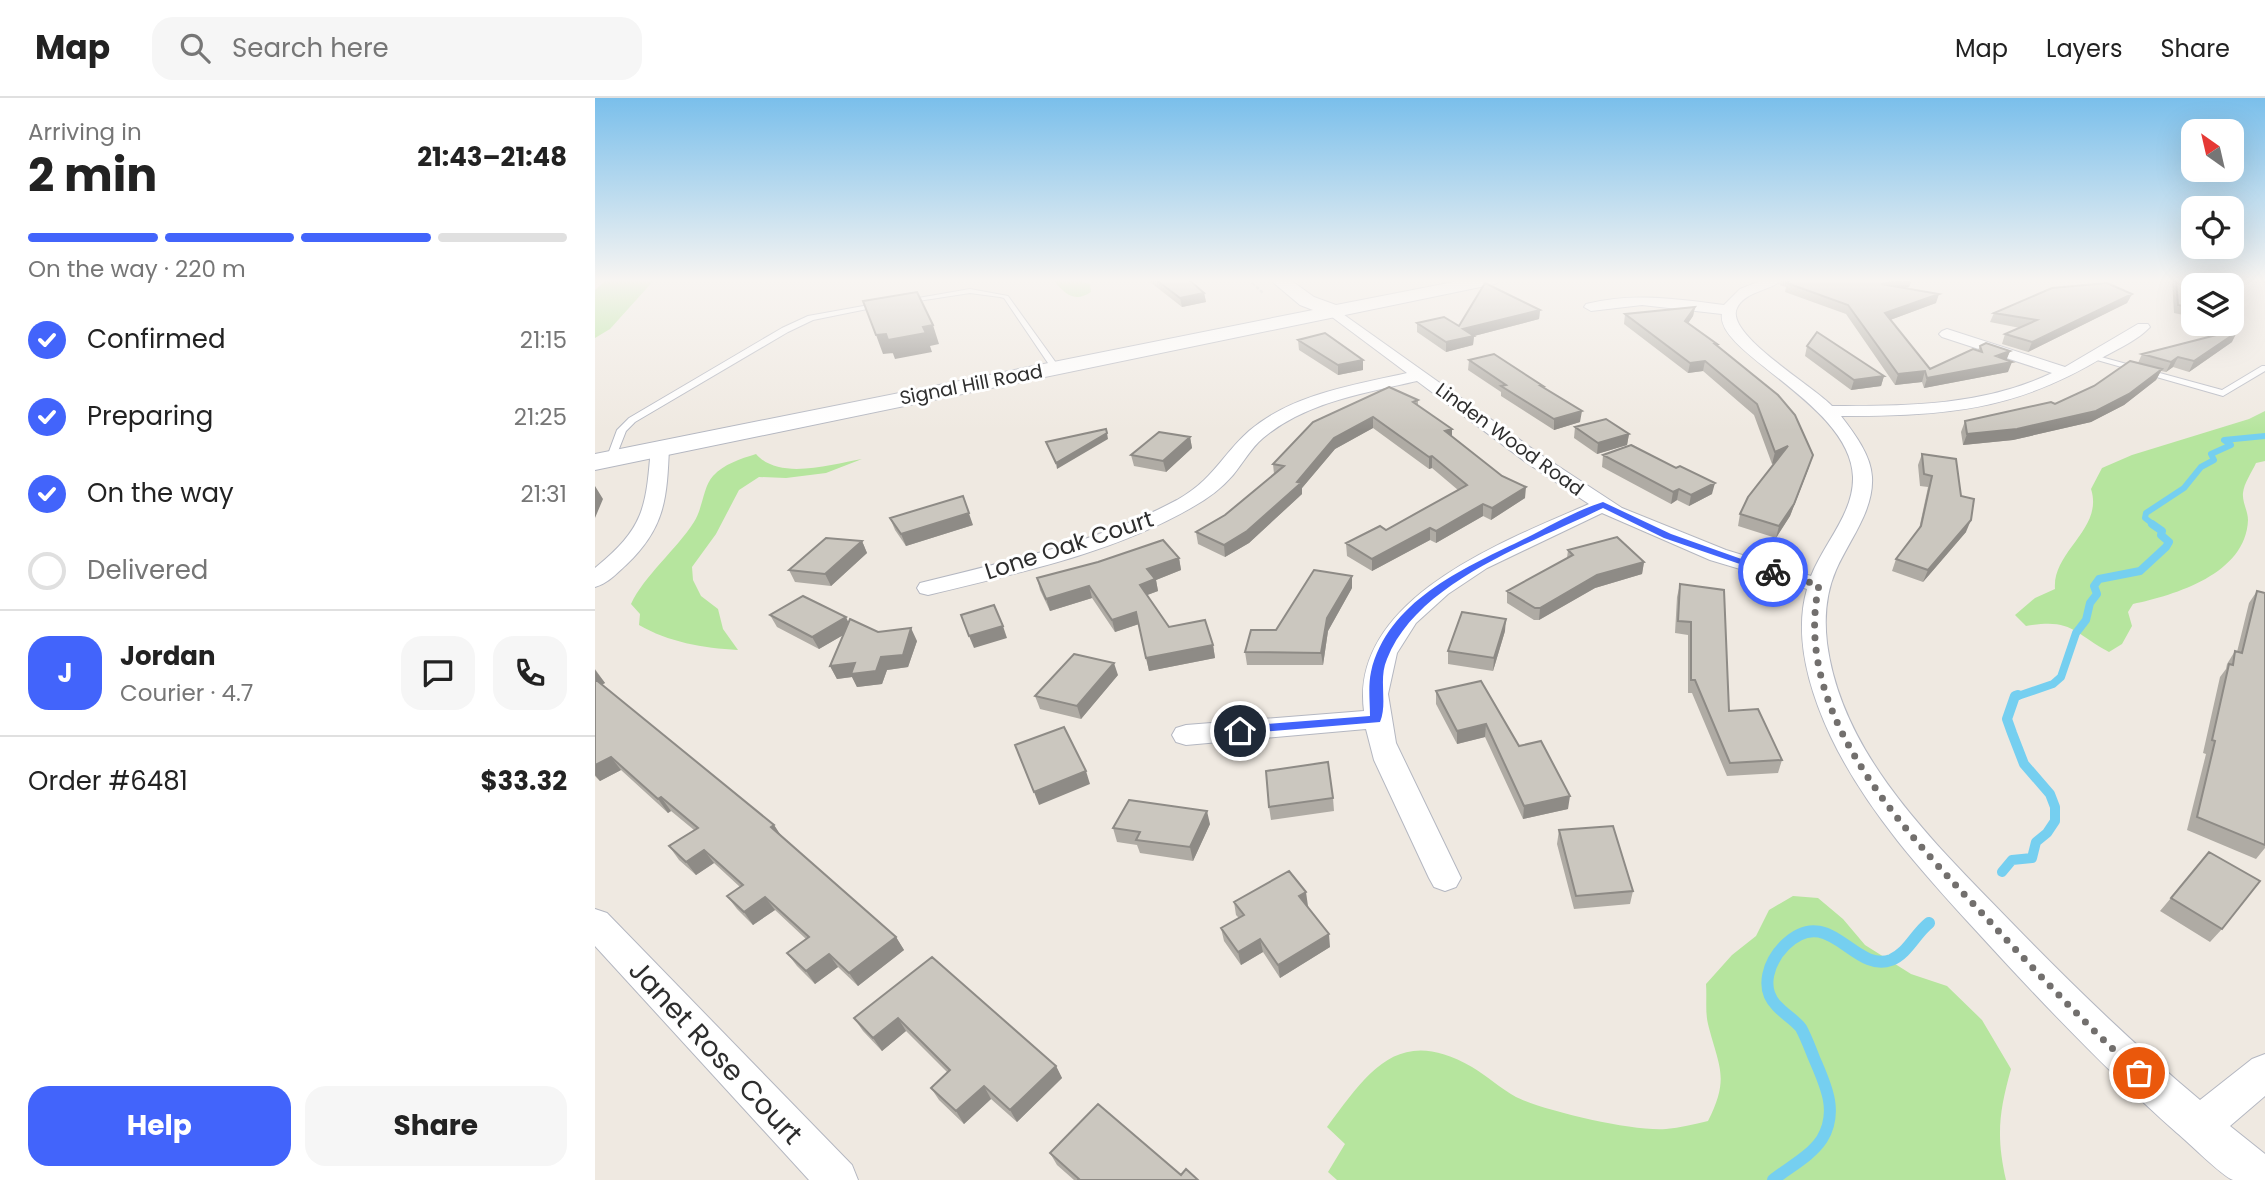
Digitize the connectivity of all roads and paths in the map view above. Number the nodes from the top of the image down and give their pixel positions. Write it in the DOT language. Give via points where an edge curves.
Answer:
graph roads {
  1 [pos="786,329"];
  2 [pos="1029,329"];
  3 [pos="1241,329"];
  4 [pos="1358,329"];
  5 [pos="1733,329"];
  6 [pos="2139,329"];
  7 [pos="1947,334"];
  8 [pos="2093,356"];
  9 [pos="1055,367"];
  10 [pos="2265,368"];
  11 [pos="2065,372"];
  12 [pos="1421,375"];
  13 [pos="1828,411"];
  14 [pos="660,447"];
  15 [pos="601,460"];
  16 [pos="1603,505"];
  17 [pos="596,579"];
  18 [pos="1819,585"];
  19 [pos="928,588"];
  20 [pos="1376,719"];
  21 [pos="1186,735"];
  22 [pos="1445,878"];
  23 [pos="595,923"];
  24 [pos="2265,1072"];
  25 [pos="2198,1127"];
  26 [pos="837,1180"];
  27 [pos="2264,1180"];
  1 -- 15 [label="lane" via="632,421"];
  2 -- 9 [label="lane"];
  3 -- 9 [label="main road, Signal Hill Road"];
  4 -- 12 [label="street, Linden Wood Road"];
  5 -- 13 [label="street"];
  6 -- 8 [label="street"];
  7 -- 11 [label="street"];
  8 -- 10 [label="lane" via="2223,393"];
  8 -- 11 [label="street"];
  9 -- 14 [label="main road, Signal Hill Road"];
  11 -- 13 [label="street" via="2031,389 1982,402 1918,410"];
  12 -- 16 [label="street, Linden Wood Road"];
  12 -- 19 [label="street, Lone Oak Court" via="1334,397 1286,416 1258,434 1202,492 1152,521 1071,549"];
  13 -- 18 [label="street" via="1860,463 1861,491"];
  14 -- 15 [label="main road, Signal Hill Road"];
  14 -- 17 [label="street" via="657,501 650,523 626,554"];
  16 -- 18 [label="street, Linden Wood Road" via="1718,555"];
  16 -- 20 [label="street" via="1457,575 1414,610 1381,659 1376,675"];
  18 -- 25 [label="street" via="1813,634 1818,663 1840,726 1873,785 1911,838 2069,1006"];
  20 -- 21 [label="street"];
  20 -- 22 [label="street" via="1382,745"];
  23 -- 26 [label="street, Janet Rose Court"];
  24 -- 25 [label="street"];
  25 -- 27 [label="street"];
}
